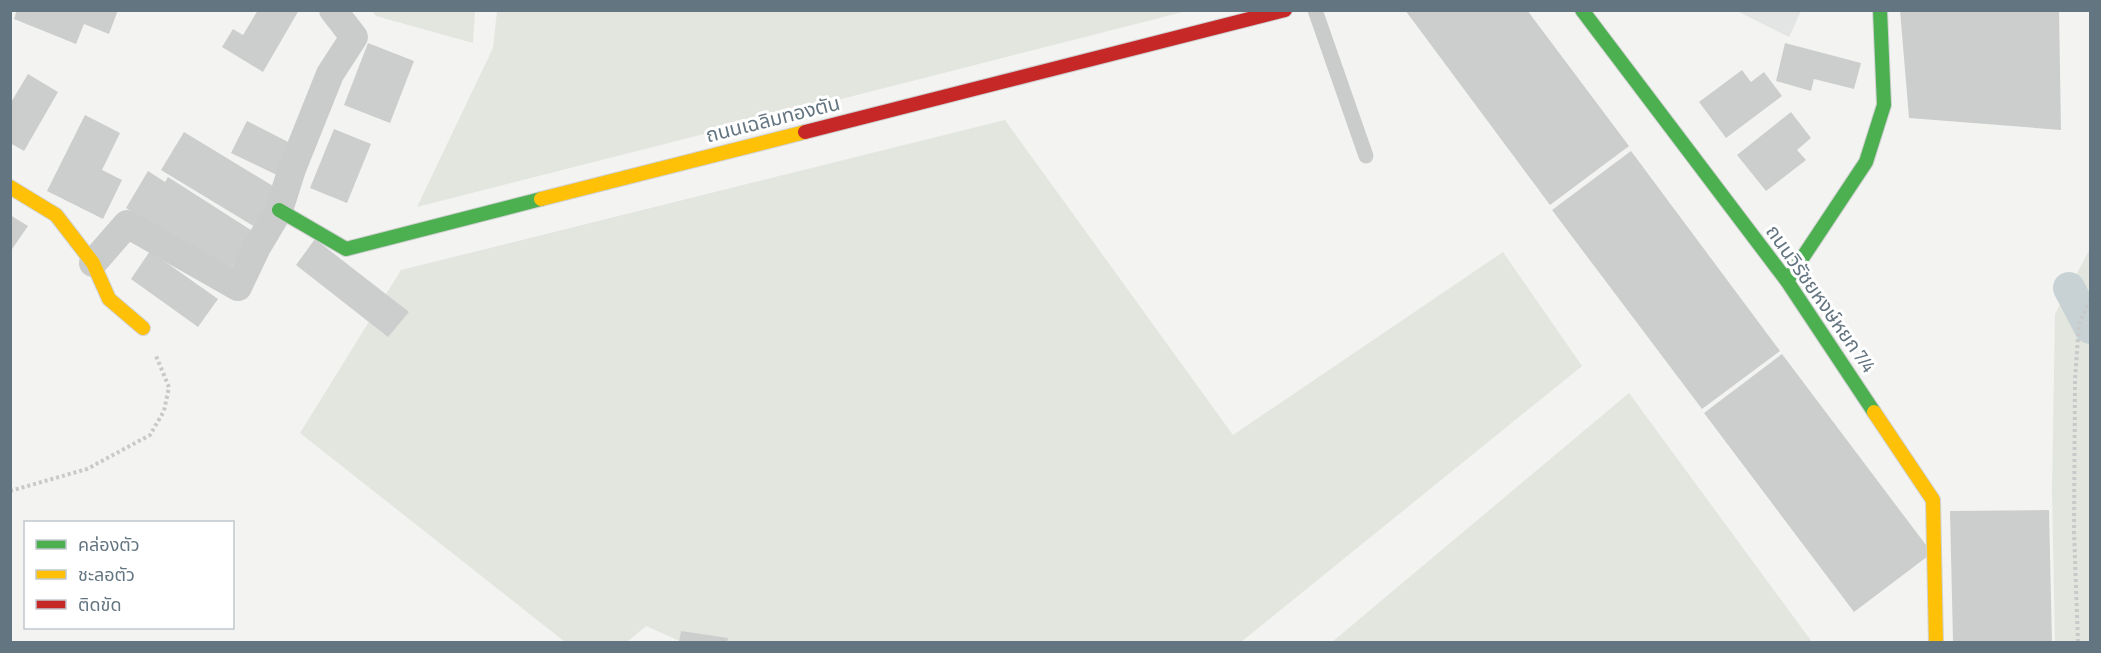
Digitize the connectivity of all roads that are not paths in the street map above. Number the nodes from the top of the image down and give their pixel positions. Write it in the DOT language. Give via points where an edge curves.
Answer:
graph roads {
  1 [pos="333,10"];
  2 [pos="1285,10"];
  3 [pos="1315,10"];
  4 [pos="1582,10"];
  5 [pos="1880,10"];
  6 [pos="1366,156"];
  7 [pos="10,187"];
  8 [pos="279,210"];
  9 [pos="93,263"];
  10 [pos="1787,281"];
  11 [pos="143,328"];
  12 [pos="1936,642"];
  1 -- 8 [label="street" via="354,37 330,75"];
  2 -- 8 [label="street, ถนนเฉลิมทองตัน" via="346,249"];
  3 -- 6 [label="lane"];
  4 -- 10 [label="street, ถนนวิรัชยหงษ์หยก 7/4"];
  5 -- 10 [label="street" via="1884,105 1866,162"];
  7 -- 9 [label="street" via="56,215"];
  8 -- 9 [label="street" via="238,287 128,224"];
  9 -- 11 [label="street" via="109,299"];
  10 -- 12 [label="street, ถนนวิรัชยหงษ์หยก 7/4" via="1933,500"];
}
